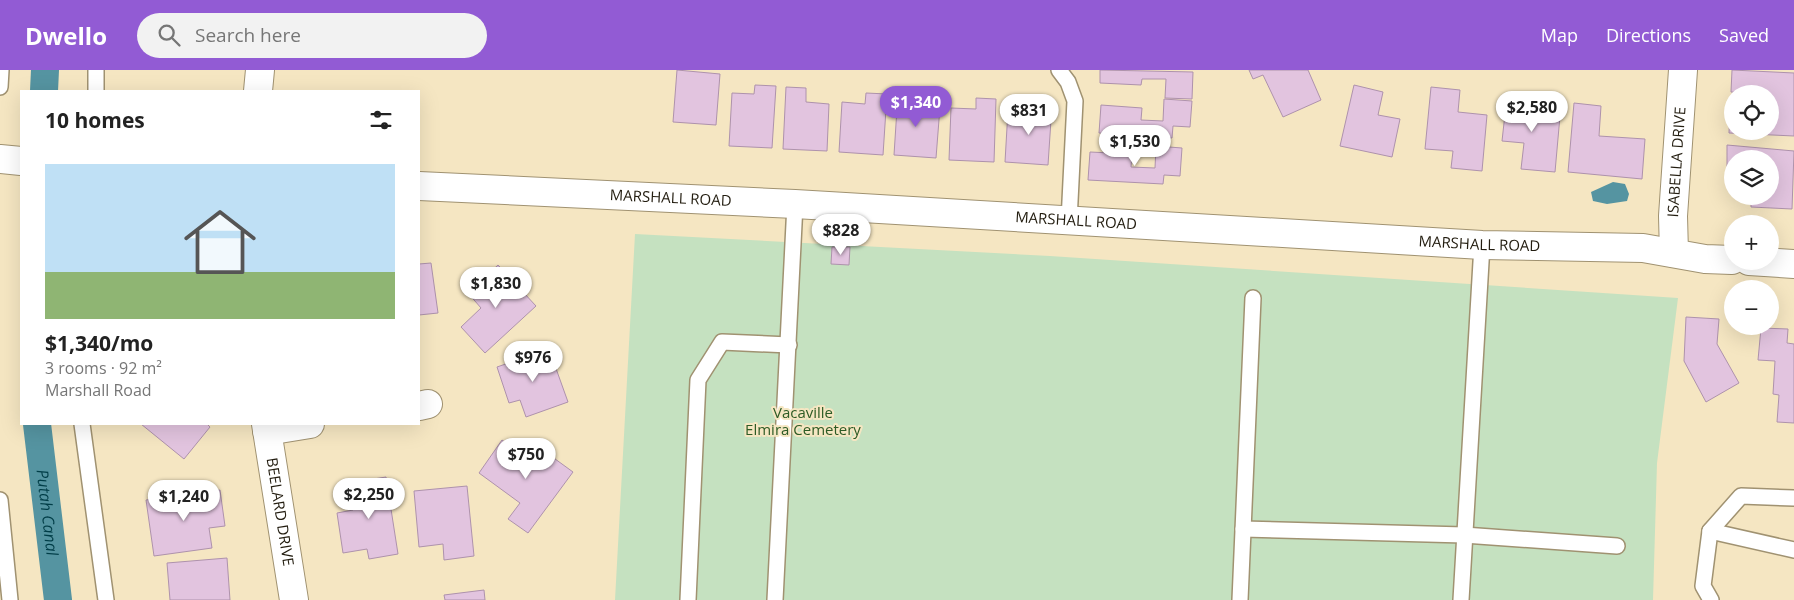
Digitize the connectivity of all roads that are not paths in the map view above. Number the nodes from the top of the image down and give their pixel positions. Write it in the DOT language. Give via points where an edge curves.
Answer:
graph roads {
  1 [pos="1,70"];
  2 [pos="96,70"];
  3 [pos="260,70"];
  4 [pos="1059,70"];
  5 [pos="1683,70"];
  6 [pos="0,87"];
  7 [pos="96,90"];
  8 [pos="258,90"];
  9 [pos="0,159"];
  10 [pos="20,161"];
  11 [pos="420,186"];
  12 [pos="795,204"];
  13 [pos="1069,221"];
  14 [pos="1482,245"];
  15 [pos="1674,253"];
  16 [pos="1724,259"];
  17 [pos="1779,263"];
  18 [pos="1794,264"];
  19 [pos="1253,298"];
  20 [pos="789,345"];
  21 [pos="82,425"];
  22 [pos="295,425"];
  23 [pos="266,427"];
  24 [pos="1794,498"];
  25 [pos="0,500"];
  26 [pos="1243,529"];
  27 [pos="1710,531"];
  28 [pos="1464,535"];
  29 [pos="1617,546"];
  30 [pos="1794,550"];
  31 [pos="10,600"];
  32 [pos="106,600"];
  33 [pos="294,600"];
  34 [pos="688,600"];
  35 [pos="775,600"];
  36 [pos="1240,600"];
  37 [pos="1461,600"];
  38 [pos="1711,600"];
  1 -- 6 [label="lane"];
  2 -- 7 [label="lane"];
  3 -- 8 [label="street"];
  4 -- 13 [label="lane" via="1075,100"];
  5 -- 15 [label="street, ISABELLA DRIVE"];
  9 -- 10 [label="street"];
  11 -- 12 [label="street, MARSHALL ROAD"];
  12 -- 13 [label="street, MARSHALL ROAD"];
  12 -- 20 [label="lane"];
  13 -- 14 [label="street, MARSHALL ROAD"];
  14 -- 15 [label="street, MARSHALL ROAD" via="1643,248"];
  14 -- 28 [label="lane"];
  15 -- 16 [label="street, MARSHALL ROAD"];
  17 -- 18 [label="street"];
  19 -- 26 [label="lane"];
  20 -- 34 [label="lane" via="722,342 698,380"];
  20 -- 35 [label="lane"];
  21 -- 32 [label="lane"];
  22 -- 23 [label="street"];
  23 -- 33 [label="street, BEELARD DRIVE"];
  24 -- 27 [label="lane" via="1741,496"];
  25 -- 31 [label="lane"];
  26 -- 28 [label="lane"];
  26 -- 36 [label="lane"];
  27 -- 30 [label="lane"];
  27 -- 38 [label="lane" via="1703,586"];
  28 -- 29 [label="lane"];
  28 -- 37 [label="lane"];
}
